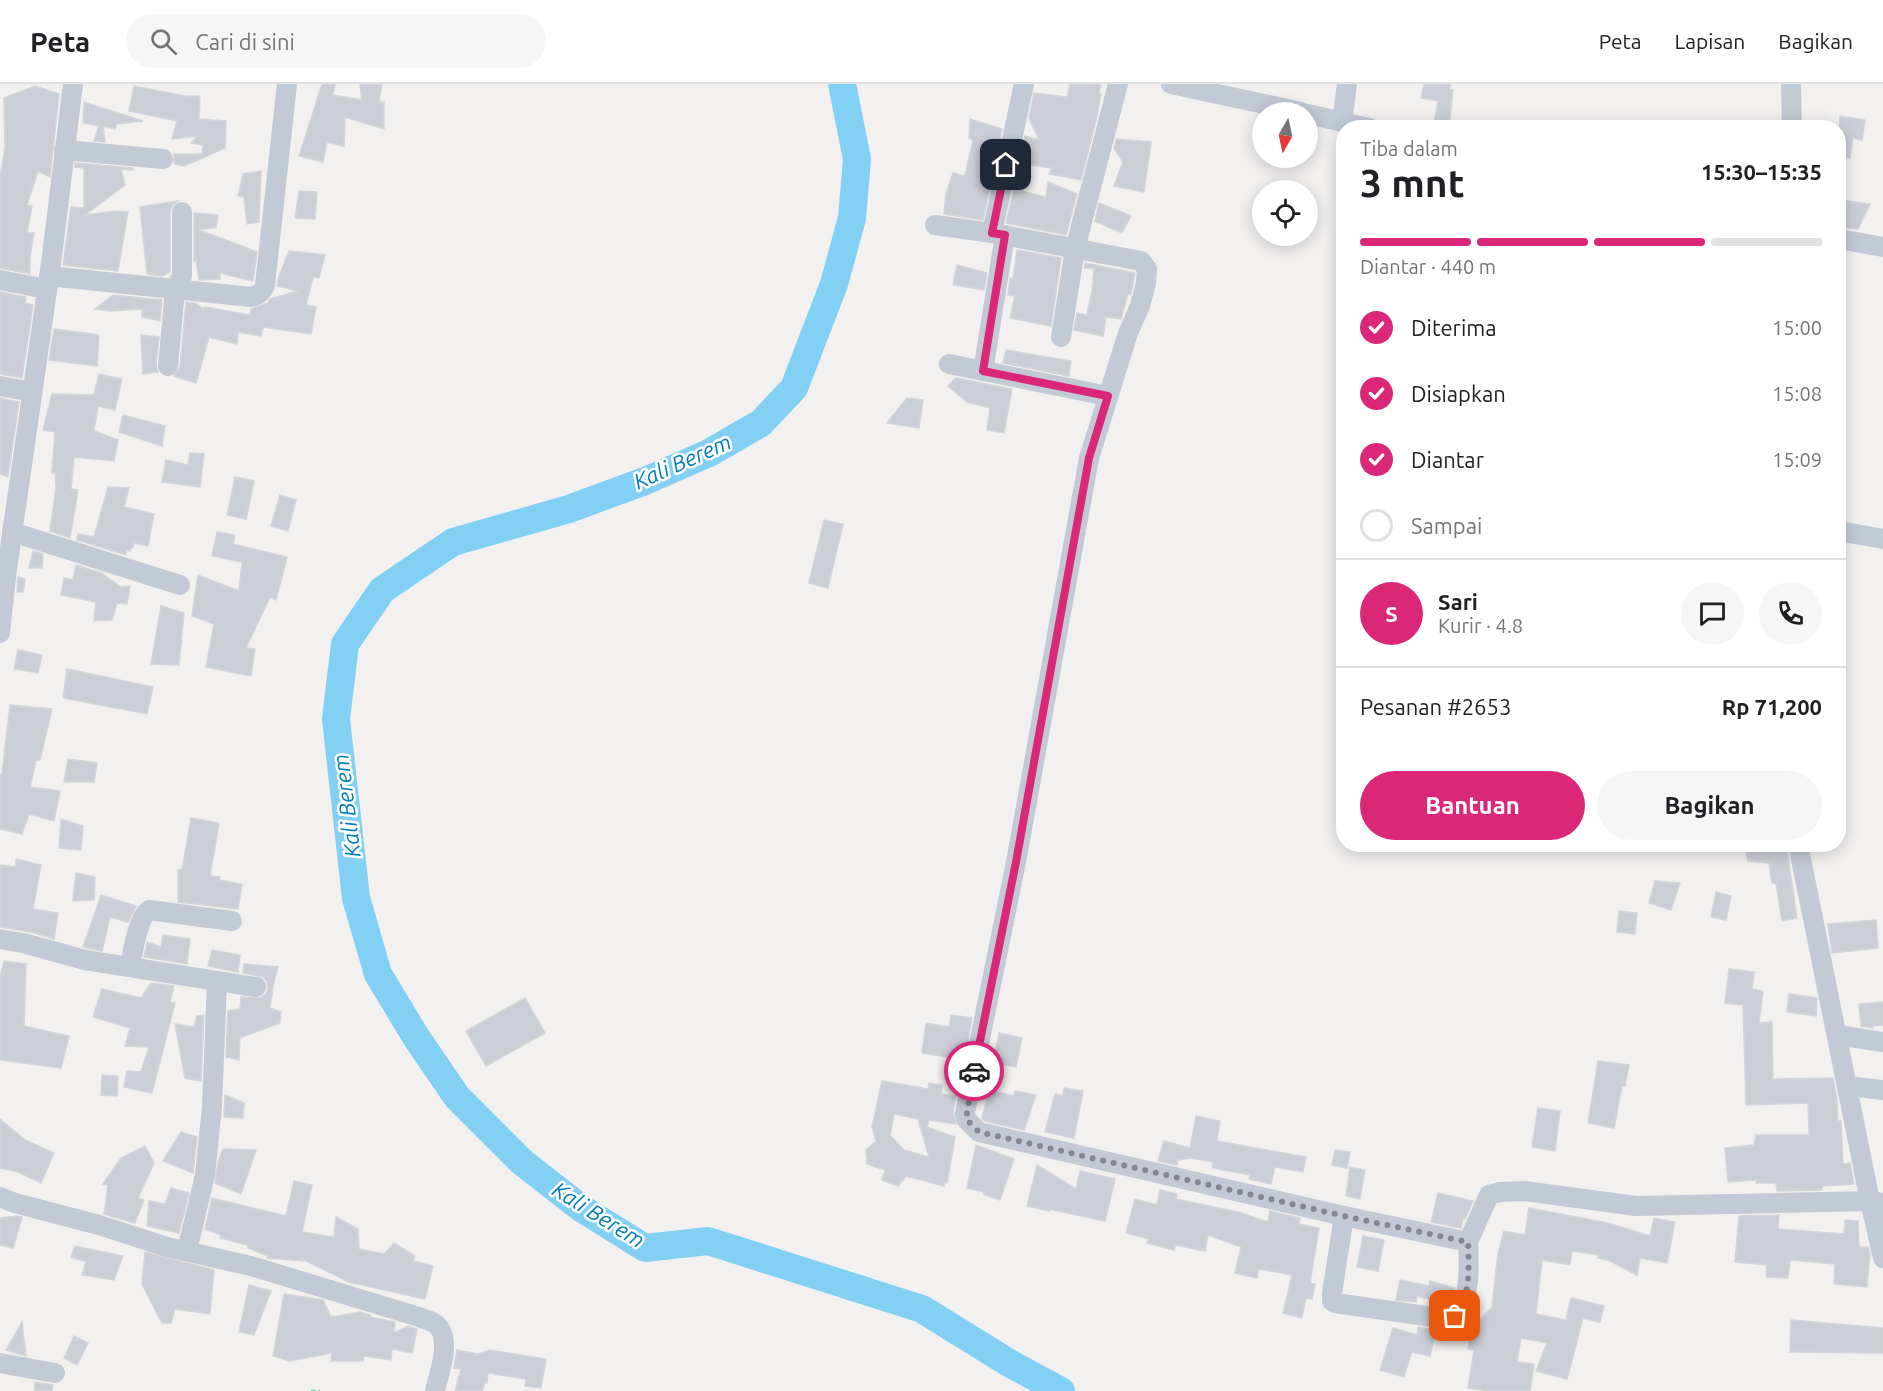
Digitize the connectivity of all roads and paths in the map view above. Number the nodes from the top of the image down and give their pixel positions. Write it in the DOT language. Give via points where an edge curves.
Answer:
graph roads {
  1 [pos="74,84"];
  2 [pos="287,84"];
  3 [pos="1024,84"];
  4 [pos="1118,84"];
  5 [pos="1171,84"];
  6 [pos="1347,84"];
  7 [pos="1791,84"];
  8 [pos="1255,102"];
  9 [pos="1318,116"];
  10 [pos="1342,120"];
  11 [pos="1792,120"];
  12 [pos="1336,121"];
  13 [pos="64,150"];
  14 [pos="163,159"];
  15 [pos="182,213"];
  16 [pos="935,225"];
  17 [pos="999,234"];
  18 [pos="1846,240"];
  19 [pos="1883,247"];
  20 [pos="1075,249"];
  21 [pos="0,280"];
  22 [pos="48,282"];
  23 [pos="176,290"];
  24 [pos="1061,337"];
  25 [pos="949,364"];
  26 [pos="168,366"];
  27 [pos="983,371"];
  28 [pos="0,386"];
  29 [pos="32,392"];
  30 [pos="1108,396"];
  31 [pos="12,532"];
  32 [pos="1846,532"];
  33 [pos="1883,539"];
  34 [pos="180,585"];
  35 [pos="0,633"];
  36 [pos="1800,852"];
  37 [pos="232,921"];
  38 [pos="0,939"];
  39 [pos="130,967"];
  40 [pos="217,981"];
  41 [pos="256,987"];
  42 [pos="1837,1035"];
  43 [pos="1883,1042"];
  44 [pos="1848,1086"];
  45 [pos="1883,1090"];
  46 [pos="0,1197"];
  47 [pos="1876,1202"];
  48 [pos="1344,1216"];
  49 [pos="1468,1242"];
  50 [pos="187,1251"];
  51 [pos="1883,1258"];
  52 [pos="0,1363"];
  53 [pos="55,1373"];
  54 [pos="311,1391"];
  55 [pos="320,1391"];
  56 [pos="435,1391"];
  1 -- 13 [label="street"];
  2 -- 23 [label="street" via="263,291 251,297"];
  3 -- 17 [label="street"];
  4 -- 20 [label="street"];
  5 -- 8 [label="street"];
  6 -- 10 [label="street"];
  7 -- 11 [label="street"];
  9 -- 12 [label="street"];
  13 -- 14 [label="street"];
  13 -- 22 [label="street"];
  15 -- 23 [label="street" via="182,276"];
  16 -- 17 [label="street"];
  17 -- 20 [label="street"];
  17 -- 27 [label="street"];
  18 -- 19 [label="street"];
  20 -- 24 [label="street"];
  20 -- 30 [label="street" via="1141,261 1148,269 1140,306"];
  21 -- 22 [label="street"];
  22 -- 23 [label="street"];
  22 -- 29 [label="street"];
  23 -- 26 [label="street"];
  25 -- 27 [label="street"];
  27 -- 30 [label="street"];
  28 -- 29 [label="street"];
  29 -- 31 [label="street"];
  30 -- 48 [label="street" via="1089,458 966,1119 979,1132"];
  31 -- 34 [label="street"];
  31 -- 35 [label="street"];
  32 -- 33 [label="street"];
  36 -- 42 [label="street"];
  37 -- 39 [label="street" via="149,910 141,921"];
  38 -- 39 [label="street"];
  39 -- 40 [label="street"];
  40 -- 41 [label="street"];
  40 -- 50 [label="street" via="205,1175"];
  42 -- 43 [label="street"];
  42 -- 44 [label="street"];
  44 -- 45 [label="street"];
  44 -- 47 [label="street"];
  46 -- 50 [label="street"];
  47 -- 49 [label="street" via="1636,1206 1500,1191 1490,1195"];
  47 -- 51 [label="street"];
  48 -- 49 [label="street"];
  48 -- 49 [label="street" via="1331,1298 1335,1303 1440,1318 1455,1316 1463,1306 1469,1268"];
  50 -- 56 [label="street" via="251,1266 436,1324 444,1346"];
  52 -- 53 [label="street"];
  54 -- 55 [label="path"];
}
